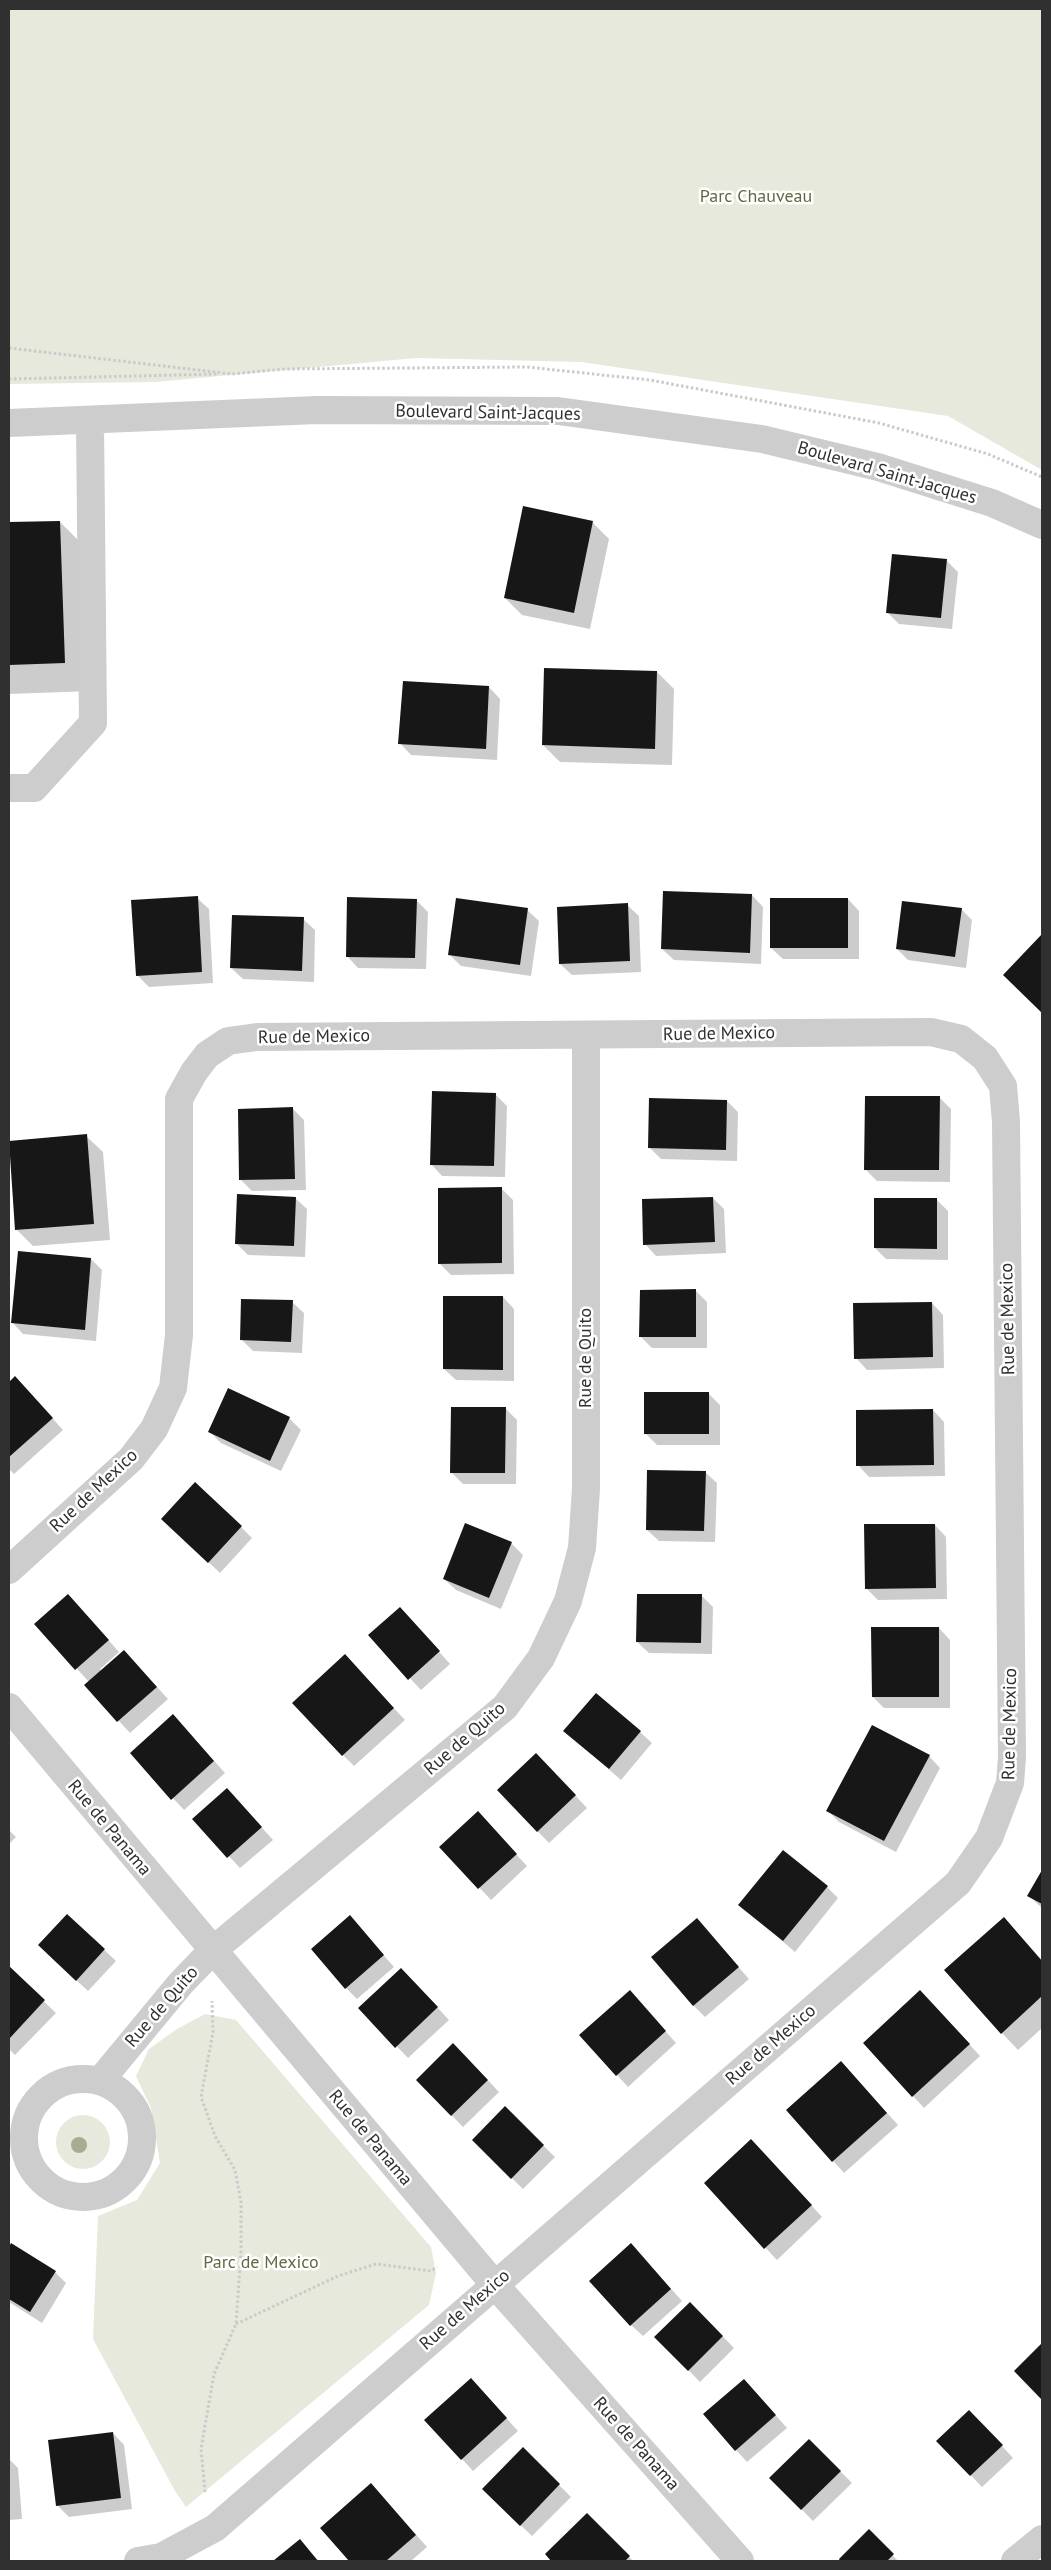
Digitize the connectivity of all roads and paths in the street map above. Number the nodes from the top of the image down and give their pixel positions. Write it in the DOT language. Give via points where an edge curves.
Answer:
graph roads {
  1 [pos="232,374"];
  2 [pos="9,379"];
  3 [pos="90,421"];
  4 [pos="9,423"];
  5 [pos="1042,525"];
  6 [pos="9,788"];
  7 [pos="586,1036"];
  8 [pos="9,1570"];
  9 [pos="9,1707"];
  10 [pos="212,1951"];
  11 [pos="100,2080"];
  12 [pos="464,2248"];
  13 [pos="495,2285"];
  14 [pos="236,2324"];
  15 [pos="215,2528"];
  16 [pos="1042,2539"];
  17 [pos="138,2561"];
  18 [pos="740,2561"];
  19 [pos="1015,2561"];
  1 -- 2 [label="path"];
  3 -- 4 [label="street, Boulevard Saint-Jacques"];
  3 -- 5 [label="street, Boulevard Saint-Jacques" via="317,410 558,410 762,438 992,502"];
  3 -- 6 [label="street" via="93,723 34,788"];
  7 -- 8 [label="street, Rue de Mexico" via="257,1037 228,1041 207,1055 179,1099 179,1335 174,1388 154,1429 131,1459"];
  7 -- 10 [label="street, Rue de Quito" via="586,1488 582,1548 568,1601 541,1658 504,1707"];
  7 -- 13 [label="street, Rue de Mexico" via="931,1032 961,1039 985,1058 1002,1086 1006,1122 1012,1766 1010,1783 989,1838 958,1883"];
  9 -- 10 [label="street, Rue de Panama"];
  10 -- 11 [label="street, Rue de Quito" via="181,1982"];
  10 -- 12 [label="street, Rue de Panama"];
  10 -- 14 [label="path" via="213,2032 201,2097 215,2136 235,2170 241,2202"];
  11 -- 11 [label="street" via="76,2079 53,2086 35,2103 25,2125 24,2149 33,2171 51,2188 73,2197 95,2197 116,2188 133,2172 141,2151 143,2129 135,2108 120,2090"];
  12 -- 13 [label="street, Rue de Panama"];
  12 -- 14 [label="path" via="431,2271 376,2264 338,2276"];
  13 -- 15 [label="street, Rue de Mexico"];
  13 -- 18 [label="street, Rue de Panama"];
  14 -- 15 [label="path" via="214,2374 201,2449 206,2500"];
  15 -- 17 [label="street, Rue de Mexico" via="161,2557"];
  16 -- 19 [label="street"];
}
